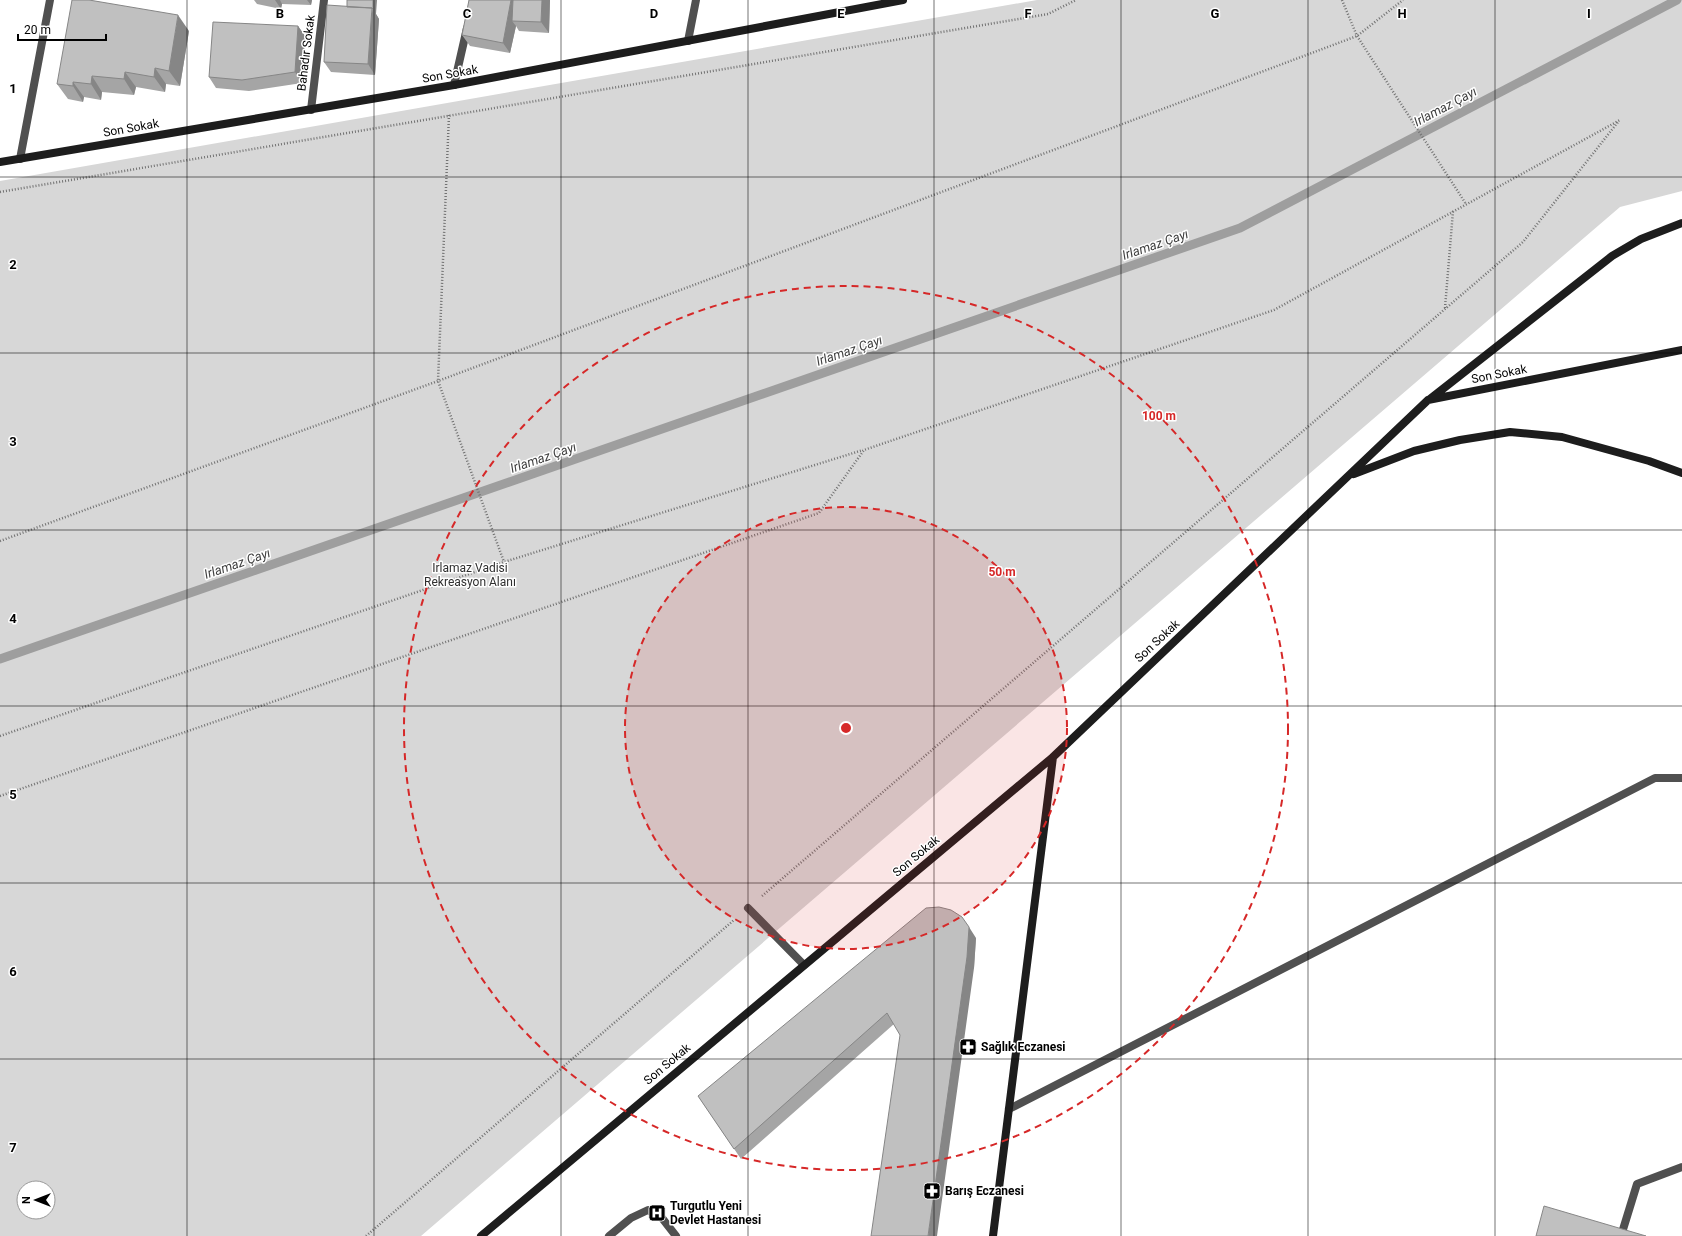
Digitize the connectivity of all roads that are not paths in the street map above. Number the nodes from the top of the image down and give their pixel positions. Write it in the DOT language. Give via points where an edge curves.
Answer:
graph roads {
  1 [pos="50,0"];
  2 [pos="324,0"];
  3 [pos="696,0"];
  4 [pos="902,0"];
  5 [pos="468,23"];
  6 [pos="688,41"];
  7 [pos="454,85"];
  8 [pos="311,110"];
  9 [pos="20,159"];
  10 [pos="0,162"];
  11 [pos="1682,223"];
  12 [pos="1682,350"];
  13 [pos="1428,400"];
  14 [pos="1682,473"];
  15 [pos="1350,476"];
  16 [pos="1053,757"];
  17 [pos="1682,778"];
  18 [pos="748,908"];
  19 [pos="804,965"];
  20 [pos="1009,1109"];
  21 [pos="1682,1167"];
  22 [pos="481,1236"];
  23 [pos="609,1236"];
  24 [pos="676,1236"];
  25 [pos="993,1236"];
  26 [pos="1622,1236"];
  1 -- 9 [label="street"];
  2 -- 8 [label="street, Bahadır Sokak"];
  3 -- 6 [label="street"];
  4 -- 6 [label="main road, Son Sokak"];
  5 -- 7 [label="street"];
  6 -- 7 [label="main road, Son Sokak"];
  7 -- 8 [label="main road, Son Sokak"];
  8 -- 9 [label="main road, Son Sokak"];
  9 -- 10 [label="main road, Son Sokak"];
  11 -- 13 [label="main road" via="1641,239 1612,256"];
  12 -- 13 [label="main road, Son Sokak"];
  13 -- 15 [label="main road, Son Sokak"];
  14 -- 15 [label="main road, Son Sokak" via="1562,437 1510,432 1414,451"];
  15 -- 16 [label="main road, Son Sokak"];
  16 -- 19 [label="main road, Son Sokak"];
  16 -- 20 [label="main road"];
  17 -- 20 [label="street" via="1655,778"];
  18 -- 19 [label="street"];
  19 -- 22 [label="main road, Son Sokak"];
  20 -- 25 [label="main road"];
  21 -- 26 [label="street" via="1637,1184"];
  23 -- 24 [label="street" via="631,1218 648,1210 662,1218"];
}
